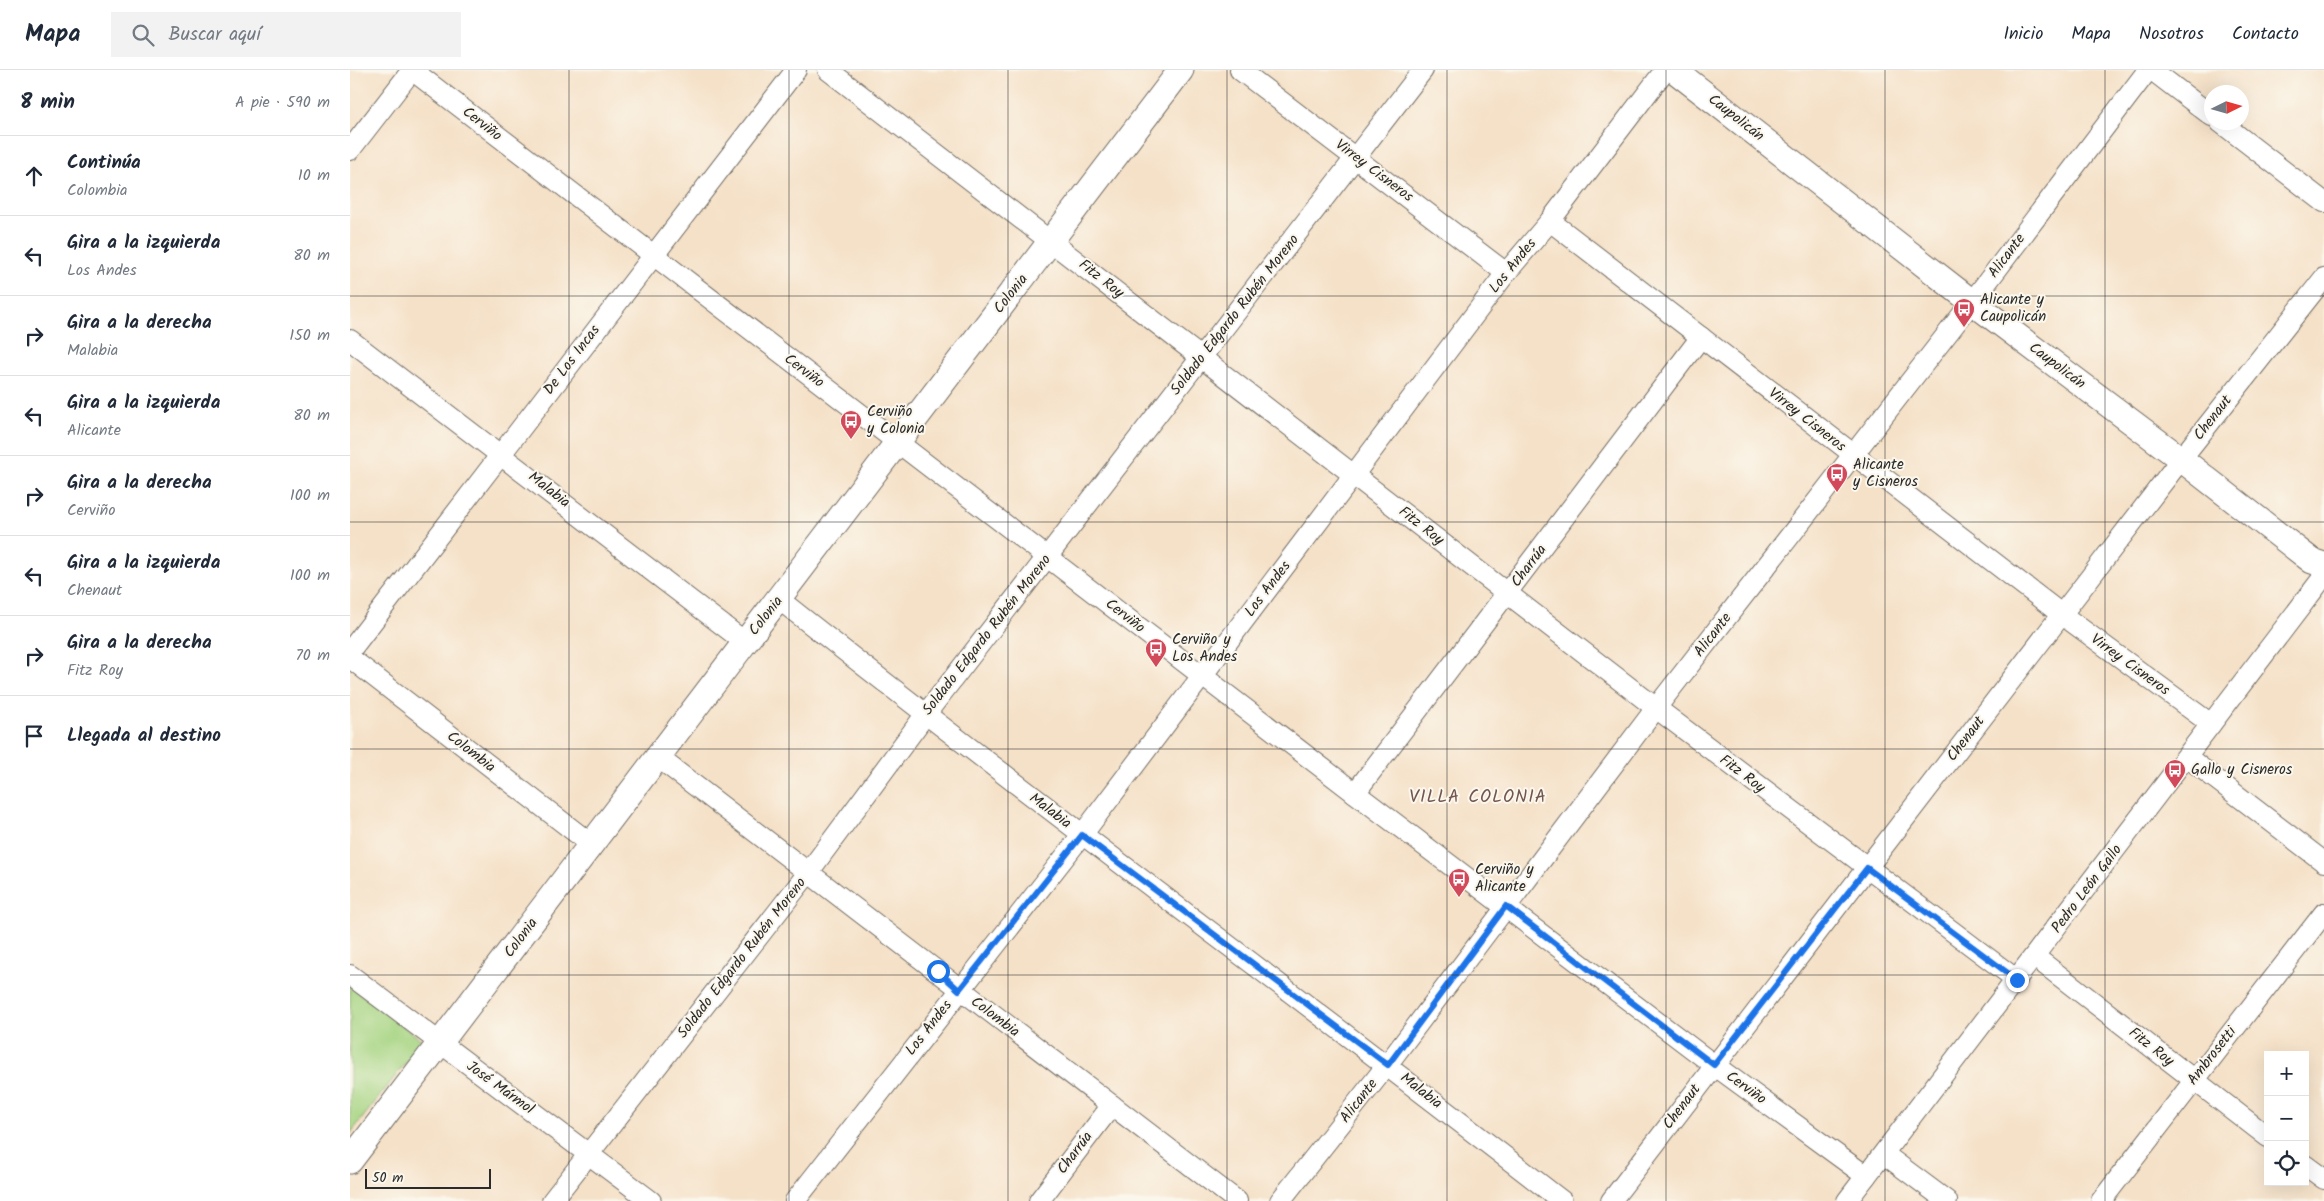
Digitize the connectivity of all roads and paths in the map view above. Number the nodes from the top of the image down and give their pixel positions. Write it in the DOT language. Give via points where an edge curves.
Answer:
graph roads {
  1 [pos="412,70"];
  2 [pos="796,70"];
  3 [pos="828,70"];
  4 [pos="1181,70"];
  5 [pos="1240,70"];
  6 [pos="1423,70"];
  7 [pos="1665,70"];
  8 [pos="1674,70"];
  9 [pos="2150,70"];
  10 [pos="2204,110"];
  11 [pos="2230,130"];
  12 [pos="350,150"];
  13 [pos="1357,158"];
  14 [pos="2324,202"];
  15 [pos="1550,221"];
  16 [pos="1052,241"];
  17 [pos="652,256"];
  18 [pos="1506,273"];
  19 [pos="2324,278"];
  20 [pos="1972,302"];
  21 [pos="1701,337"];
  22 [pos="350,340"];
  23 [pos="1202,357"];
  24 [pos="897,442"];
  25 [pos="501,453"];
  26 [pos="1853,455"];
  27 [pos="2181,458"];
  28 [pos="1354,474"];
  29 [pos="1048,556"];
  30 [pos="2324,565"];
  31 [pos="2324,576"];
  32 [pos="1508,594"];
  33 [pos="780,600"];
  34 [pos="2062,614"];
  35 [pos="746,643"];
  36 [pos="350,651"];
  37 [pos="350,658"];
  38 [pos="1202,676"];
  39 [pos="1656,708"];
  40 [pos="925,715"];
  41 [pos="2212,724"];
  42 [pos="2187,756"];
  43 [pos="659,758"];
  44 [pos="1355,793"];
  45 [pos="1082,835"];
  46 [pos="592,845"];
  47 [pos="2324,862"];
  48 [pos="1867,868"];
  49 [pos="808,873"];
  50 [pos="1506,906"];
  51 [pos="2324,913"];
  52 [pos="2035,957"];
  53 [pos="350,975"];
  54 [pos="2017,980"];
  55 [pos="959,990"];
  56 [pos="440,1044"];
  57 [pos="1388,1065"];
  58 [pos="1714,1065"];
  59 [pos="2193,1080"];
  60 [pos="1112,1104"];
  61 [pos="2264,1134"];
  62 [pos="588,1153"];
  63 [pos="1884,1154"];
  64 [pos="350,1161"];
  65 [pos="2309,1168"];
  66 [pos="1866,1176"];
  67 [pos="2324,1179"];
  68 [pos="552,1201"];
  69 [pos="651,1201"];
  70 [pos="795,1201"];
  71 [pos="1039,1201"];
  72 [pos="1237,1201"];
  73 [pos="1280,1201"];
  74 [pos="1562,1201"];
  75 [pos="1611,1201"];
  76 [pos="1848,1201"];
  77 [pos="1947,1201"];
  78 [pos="2101,1201"];
  1 -- 12 [label="street"];
  1 -- 17 [label="street, Cerviño"];
  2 -- 17 [label="street, De Los Incas"];
  3 -- 16 [label="street, Fitz Roy"];
  4 -- 16 [label="street, Colonia"];
  5 -- 13 [label="street, Virrey Cisneros"];
  6 -- 13 [label="street, Soldado Edgardo Rubén Moreno"];
  7 -- 15 [label="street, Los Andes"];
  8 -- 20 [label="street, Caupolicán"];
  9 -- 10 [label="street"];
  9 -- 20 [label="street, Alicante"];
  11 -- 14 [label="street"];
  13 -- 18 [label="street, Virrey Cisneros"];
  13 -- 23 [label="street, Soldado Edgardo Rubén Moreno"];
  15 -- 18 [label="street, Los Andes"];
  15 -- 21 [label="street, Virrey Cisneros"];
  16 -- 23 [label="street, Fitz Roy"];
  16 -- 24 [label="street, Colonia"];
  17 -- 24 [label="street, Cerviño"];
  17 -- 25 [label="street, De Los Incas"];
  18 -- 28 [label="street, Los Andes"];
  19 -- 27 [label="street, Chenaut"];
  20 -- 26 [label="street, Alicante"];
  20 -- 27 [label="street, Caupolicán"];
  21 -- 26 [label="street, Virrey Cisneros"];
  21 -- 32 [label="street, Charrúa"];
  22 -- 25 [label="street, Malabia"];
  23 -- 28 [label="street, Fitz Roy"];
  23 -- 29 [label="street, Soldado Edgardo Rubén Moreno"];
  24 -- 29 [label="street, Cerviño"];
  24 -- 33 [label="street, Colonia"];
  25 -- 35 [label="street, Malabia"];
  25 -- 36 [label="street, De Los Incas"];
  26 -- 34 [label="street, Virrey Cisneros"];
  26 -- 39 [label="street, Alicante"];
  27 -- 30 [label="street, Caupolicán" via="2312,561"];
  27 -- 34 [label="street, Chenaut"];
  28 -- 32 [label="street, Fitz Roy"];
  28 -- 38 [label="street, Los Andes"];
  29 -- 38 [label="street, Cerviño"];
  29 -- 40 [label="street, Soldado Edgardo Rubén Moreno"];
  31 -- 41 [label="street, Pedro León Gallo"];
  32 -- 39 [label="street, Fitz Roy"];
  32 -- 44 [label="street, Charrúa"];
  33 -- 35 [label="street, Colonia"];
  33 -- 40 [label="street, Malabia"];
  34 -- 41 [label="street, Virrey Cisneros"];
  34 -- 48 [label="street, Chenaut"];
  35 -- 43 [label="street, Colonia"];
  37 -- 46 [label="street, Colombia"];
  38 -- 44 [label="street, Cerviño"];
  38 -- 45 [label="street, Los Andes"];
  39 -- 48 [label="street, Fitz Roy"];
  39 -- 50 [label="street, Alicante"];
  40 -- 45 [label="street, Malabia"];
  40 -- 49 [label="street, Soldado Edgardo Rubén Moreno"];
  41 -- 42 [label="street, Pedro León Gallo"];
  42 -- 47 [label="street"];
  42 -- 52 [label="street, Pedro León Gallo"];
  43 -- 46 [label="street, Colonia"];
  43 -- 49 [label="street, Colombia"];
  44 -- 50 [label="street, Cerviño"];
  45 -- 55 [label="street, Los Andes"];
  45 -- 57 [label="street, Malabia"];
  46 -- 56 [label="street, Colonia"];
  48 -- 54 [label="street, Fitz Roy"];
  48 -- 58 [label="street, Chenaut"];
  49 -- 55 [label="street, Colombia"];
  49 -- 62 [label="street, Soldado Edgardo Rubén Moreno"];
  50 -- 57 [label="street, Alicante"];
  50 -- 58 [label="street, Cerviño"];
  51 -- 59 [label="street, Ambrosetti"];
  52 -- 54 [label="street, Pedro León Gallo"];
  52 -- 59 [label="street, Fitz Roy"];
  53 -- 56 [label="street, José Mármol"];
  54 -- 63 [label="street, Pedro León Gallo"];
  55 -- 60 [label="street, Colombia"];
  55 -- 70 [label="street, Los Andes"];
  56 -- 62 [label="street, José Mármol"];
  56 -- 64 [label="street, Colonia"];
  57 -- 73 [label="street, Alicante"];
  57 -- 74 [label="street, Malabia"];
  58 -- 66 [label="street, Cerviño"];
  58 -- 75 [label="street, Chenaut"];
  59 -- 61 [label="street, Fitz Roy"];
  59 -- 78 [label="street, Ambrosetti"];
  60 -- 71 [label="street, Charrúa"];
  60 -- 72 [label="street, Colombia"];
  62 -- 68 [label="street, Soldado Edgardo Rubén Moreno"];
  62 -- 69 [label="street, José Mármol"];
  63 -- 66 [label="street, Pedro León Gallo"];
  63 -- 77 [label="street"];
  65 -- 67 [label="street"];
  66 -- 76 [label="street, Pedro León Gallo"];
}
